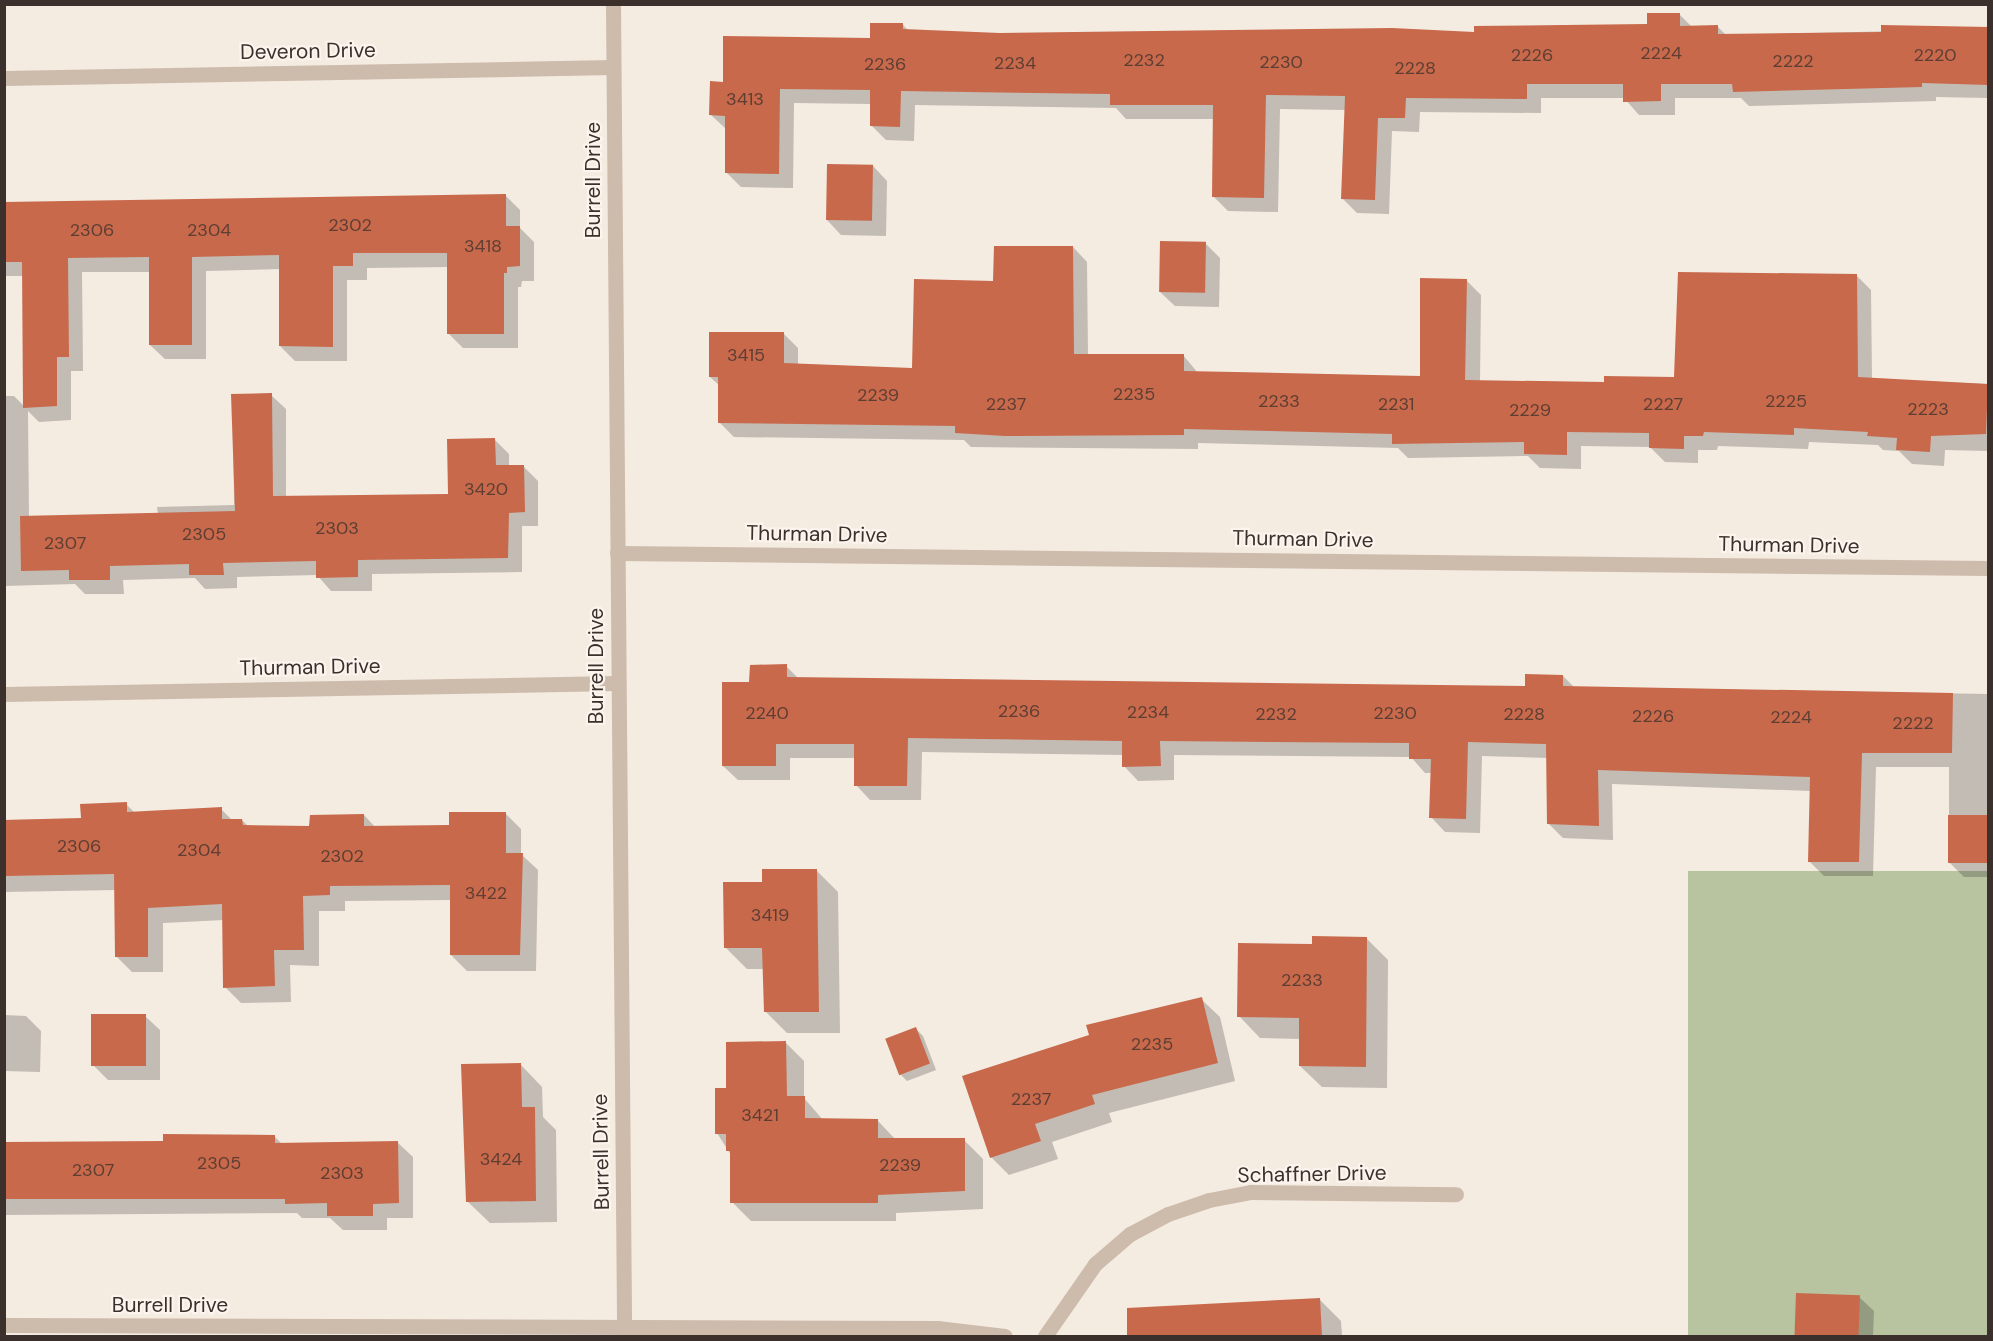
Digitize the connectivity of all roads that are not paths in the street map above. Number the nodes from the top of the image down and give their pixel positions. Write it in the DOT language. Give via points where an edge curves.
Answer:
graph roads {
  1 [pos="613,4"];
  2 [pos="613,67"];
  3 [pos="4,78"];
  4 [pos="617,553"];
  5 [pos="1989,568"];
  6 [pos="617,683"];
  7 [pos="4,694"];
  8 [pos="1456,1194"];
  9 [pos="4,1325"];
  10 [pos="624,1328"];
  11 [pos="1005,1336"];
  12 [pos="1045,1336"];
  1 -- 2 [label="street, Burrell Drive"];
  2 -- 3 [label="street, Deveron Drive"];
  2 -- 4 [label="street, Burrell Drive"];
  4 -- 5 [label="street, Thurman Drive"];
  4 -- 6 [label="street, Burrell Drive"];
  6 -- 7 [label="street, Thurman Drive"];
  6 -- 10 [label="street, Burrell Drive"];
  8 -- 12 [label="street, Schaffner Drive" via="1251,1192 1209,1200 1168,1214 1130,1234 1095,1264"];
  9 -- 10 [label="street, Burrell Drive"];
  10 -- 11 [label="street, Burrell Drive" via="937,1328"];
}
